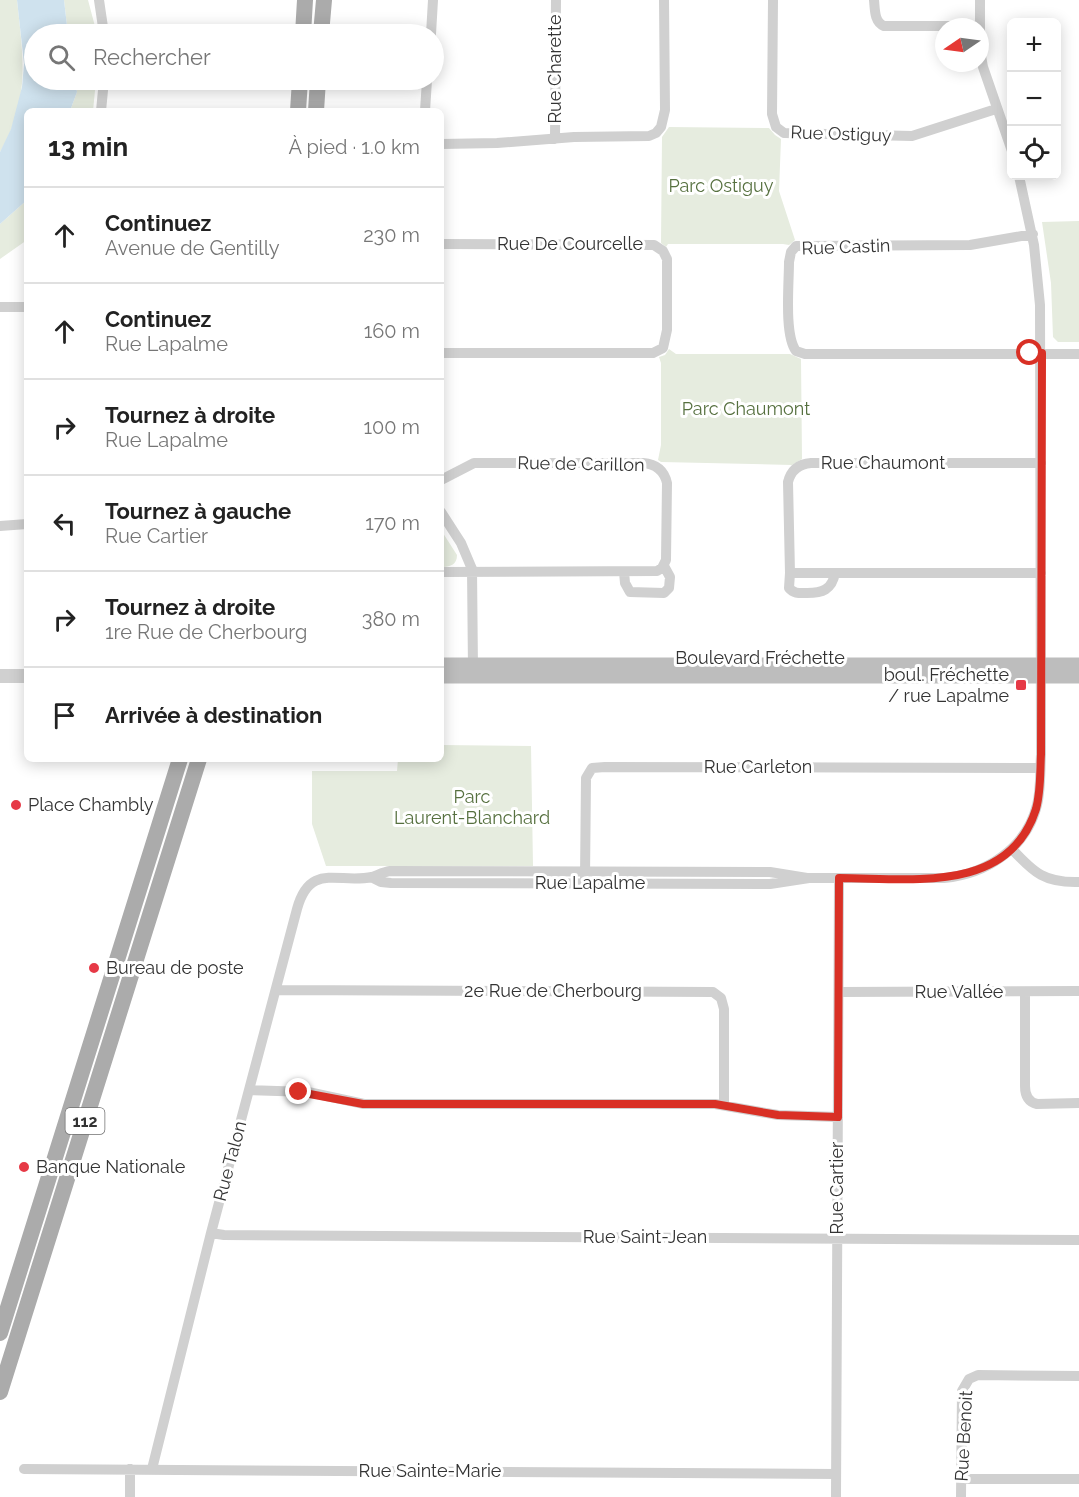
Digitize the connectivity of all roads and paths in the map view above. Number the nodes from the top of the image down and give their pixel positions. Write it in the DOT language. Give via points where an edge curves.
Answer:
graph roads {
  1 [pos="99,0"];
  2 [pos="305,0"];
  3 [pos="324,0"];
  4 [pos="433,0"];
  5 [pos="556,0"];
  6 [pos="664,0"];
  7 [pos="773,0"];
  8 [pos="874,0"];
  9 [pos="980,0"];
  10 [pos="980,18"];
  11 [pos="103,24"];
  12 [pos="304,24"];
  13 [pos="322,24"];
  14 [pos="432,24"];
  15 [pos="935,26"];
  16 [pos="984,72"];
  17 [pos="103,90"];
  18 [pos="299,90"];
  19 [pos="317,90"];
  20 [pos="427,90"];
  21 [pos="101,108"];
  22 [pos="298,108"];
  23 [pos="316,108"];
  24 [pos="425,108"];
  25 [pos="996,109"];
  26 [pos="555,139"];
  27 [pos="1007,141"];
  28 [pos="444,144"];
  29 [pos="1019,180"];
  30 [pos="1032,234"];
  31 [pos="444,244"];
  32 [pos="0,307"];
  33 [pos="24,307"];
  34 [pos="444,353"];
  35 [pos="1042,353"];
  36 [pos="1079,354"];
  37 [pos="1041,463"];
  38 [pos="444,478"];
  39 [pos="444,517"];
  40 [pos="24,524"];
  41 [pos="0,526"];
  42 [pos="664,566"];
  43 [pos="444,572"];
  44 [pos="624,572"];
  45 [pos="472,573"];
  46 [pos="789,573"];
  47 [pos="834,573"];
  48 [pos="1041,573"];
  49 [pos="1079,665"];
  50 [pos="444,666"];
  51 [pos="473,671"];
  52 [pos="1040,671"];
  53 [pos="0,676"];
  54 [pos="24,676"];
  55 [pos="444,676"];
  56 [pos="1079,676"];
  57 [pos="179,762"];
  58 [pos="198,762"];
  59 [pos="1040,768"];
  60 [pos="1012,849"];
  61 [pos="585,871"];
  62 [pos="337,877"];
  63 [pos="371,877"];
  64 [pos="809,878"];
  65 [pos="839,878"];
  66 [pos="1079,882"];
  67 [pos="585,883"];
  68 [pos="276,990"];
  69 [pos="1079,991"];
  70 [pos="839,992"];
  71 [pos="1024,992"];
  72 [pos="249,1090"];
  73 [pos="1079,1103"];
  74 [pos="724,1105"];
  75 [pos="838,1117"];
  76 [pos="211,1233"];
  77 [pos="837,1239"];
  78 [pos="1079,1240"];
  79 [pos="0,1333"];
  80 [pos="1079,1376"];
  81 [pos="0,1392"];
  82 [pos="24,1468"];
  83 [pos="152,1468"];
  84 [pos="130,1469"];
  85 [pos="836,1474"];
  86 [pos="962,1479"];
  87 [pos="1079,1479"];
  88 [pos="130,1497"];
  89 [pos="836,1497"];
  90 [pos="961,1497"];
  1 -- 11 [label="street"];
  2 -- 12 [label="main road"];
  3 -- 13 [label="main road"];
  4 -- 14 [label="street"];
  5 -- 26 [label="street, Rue Charette"];
  6 -- 26 [label="street, Rue Charette" via="665,110 659,130 644,137"];
  7 -- 25 [label="street, Rue Ostiguy" via="773,118 784,133 912,136"];
  8 -- 15 [label="street" via="877,19 884,26"];
  9 -- 10 [label="street"];
  16 -- 25 [label="street"];
  17 -- 21 [label="street"];
  18 -- 22 [label="main road"];
  19 -- 23 [label="main road"];
  20 -- 24 [label="street"];
  25 -- 27 [label="street"];
  26 -- 28 [label="street, Rue Charette"];
  29 -- 30 [label="street, Rue Lapalme"];
  30 -- 35 [label="street, Rue Lapalme" via="1039,281"];
  30 -- 35 [label="street, Rue Castin" via="970,245 796,246 789,262 790,335 796,351 802,354"];
  31 -- 34 [label="street, Rue De Courcelle" via="654,245 667,260 667,330 663,348 653,353"];
  32 -- 33 [label="street"];
  35 -- 36 [label="street"];
  35 -- 37 [label="street, Rue Lapalme"];
  37 -- 46 [label="street, Rue Chaumont" via="801,465 789,482"];
  37 -- 48 [label="street, Rue Lapalme"];
  38 -- 42 [label="street, Rue de Carillon" via="474,463 653,465 663,471 667,483"];
  39 -- 45 [label="street" via="461,543"];
  40 -- 41 [label="street"];
  42 -- 44 [label="street" via="654,572"];
  42 -- 44 [label="street, Rue de Carillon" via="670,577 664,593 630,592"];
  43 -- 45 [label="street"];
  44 -- 45 [label="street"];
  45 -- 51 [label="street"];
  46 -- 47 [label="street"];
  46 -- 47 [label="street" via="791,591 807,593 827,590"];
  47 -- 48 [label="street"];
  48 -- 52 [label="street, Rue Lapalme"];
  49 -- 52 [label="main road, Boulevard Fréchette"];
  50 -- 51 [label="main road, Boulevard Fréchette"];
  51 -- 52 [label="main road, Boulevard Fréchette"];
  51 -- 55 [label="main road, Boulevard Fréchette"];
  52 -- 56 [label="main road, Boulevard Fréchette"];
  52 -- 59 [label="street, Rue Lapalme"];
  53 -- 54 [label="street"];
  57 -- 79 [label="main road, 112"];
  58 -- 81 [label="main road, 112"];
  59 -- 60 [label="street, Rue Lapalme" via="1034,814"];
  59 -- 61 [label="street, Rue Carleton" via="592,768 586,778"];
  60 -- 65 [label="street, Rue Lapalme" via="992,865 963,876"];
  60 -- 66 [label="street" via="1045,878"];
  61 -- 63 [label="street, Rue Lapalme" via="390,871"];
  61 -- 64 [label="street, Rue Lapalme" via="770,872"];
  61 -- 67 [label="street, Rue Carleton"];
  62 -- 63 [label="street, Rue Lapalme"];
  62 -- 68 [label="street, Rue Talon" via="315,881 306,888"];
  63 -- 67 [label="street, Rue Lapalme" via="391,883"];
  64 -- 65 [label="street, Rue Lapalme"];
  64 -- 67 [label="street, Rue Lapalme" via="779,884"];
  65 -- 70 [label="street, Rue Cartier"];
  68 -- 72 [label="street, Rue Talon"];
  68 -- 74 [label="street, 2e Rue de Cherbourg" via="713,992 721,998 724,1009"];
  69 -- 71 [label="street, Rue Vallée"];
  70 -- 71 [label="street, Rue Vallée"];
  70 -- 75 [label="street, Rue Cartier"];
  71 -- 73 [label="street" via="1027,1098 1037,1104"];
  72 -- 74 [label="street" via="309,1092 373,1104"];
  72 -- 76 [label="street, Rue Talon"];
  74 -- 75 [label="street" via="778,1115"];
  75 -- 77 [label="street, Rue Cartier"];
  76 -- 77 [label="street, Rue Saint-Jean"];
  76 -- 83 [label="street, Rue Talon"];
  77 -- 78 [label="street, Rue Saint-Jean"];
  77 -- 85 [label="street, Rue Cartier"];
  80 -- 86 [label="street, Rue Benoit" via="978,1375 969,1379 962,1391"];
  82 -- 84 [label="street, Rue Sainte-Marie"];
  83 -- 84 [label="street, Rue Sainte-Marie"];
  83 -- 85 [label="street, Rue Sainte-Marie"];
  84 -- 88 [label="street"];
  85 -- 89 [label="street, Rue Cartier"];
  86 -- 87 [label="street"];
  86 -- 90 [label="street, Rue Benoit"];
}
